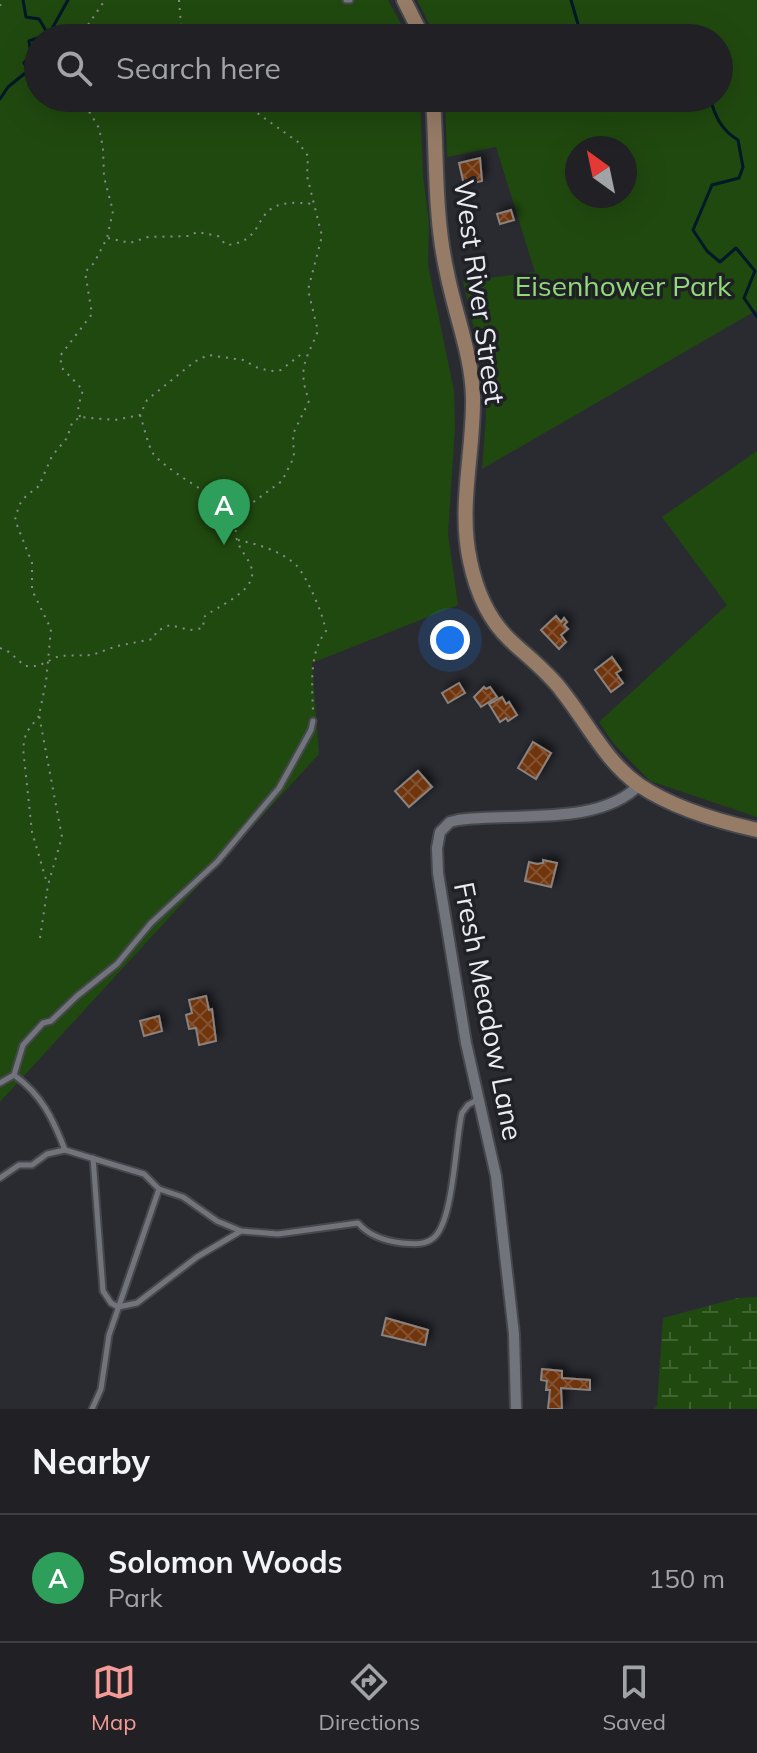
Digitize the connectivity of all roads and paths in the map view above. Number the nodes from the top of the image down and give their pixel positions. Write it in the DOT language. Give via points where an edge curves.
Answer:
graph roads {
  1 [pos="2,0"];
  2 [pos="105,0"];
  3 [pos="179,0"];
  4 [pos="404,0"];
  5 [pos="0,6"];
  6 [pos="89,24"];
  7 [pos="181,24"];
  8 [pos="416,24"];
  9 [pos="89,112"];
  10 [pos="256,112"];
  11 [pos="434,112"];
  12 [pos="313,205"];
  13 [pos="107,238"];
  14 [pos="307,351"];
  15 [pos="140,415"];
  16 [pos="80,417"];
  17 [pos="237,511"];
  18 [pos="238,540"];
  19 [pos="0,648"];
  20 [pos="49,660"];
  21 [pos="39,715"];
  22 [pos="313,721"];
  23 [pos="639,785"];
  24 [pos="757,830"];
  25 [pos="48,885"];
  26 [pos="40,938"];
  27 [pos="14,1075"];
  28 [pos="0,1083"];
  29 [pos="479,1099"];
  30 [pos="65,1150"];
  31 [pos="93,1158"];
  32 [pos="0,1178"];
  33 [pos="159,1189"];
  34 [pos="241,1231"];
  35 [pos="118,1307"];
  36 [pos="92,1409"];
  37 [pos="516,1409"];
  1 -- 5 [label="path"];
  2 -- 6 [label="path"];
  3 -- 7 [label="path"];
  4 -- 8 [label="street"];
  9 -- 13 [label="path" via="99,128 113,211"];
  10 -- 12 [label="path" via="298,142 308,156"];
  11 -- 23 [label="street, West River Street" via="439,228 473,397 467,538 479,593 501,630 559,686 607,754"];
  12 -- 13 [label="path" via="281,202 270,208 251,237 238,244 226,245 218,236 197,232 130,243"];
  12 -- 14 [label="path" via="322,236 308,290 318,331"];
  13 -- 16 [label="path" via="85,272 92,314 60,356 62,368 83,390"];
  14 -- 15 [label="path" via="271,371 208,355 147,400"];
  14 -- 17 [label="path" via="301,380 309,401 293,434 294,457 282,481"];
  15 -- 16 [label="path" via="115,420"];
  15 -- 17 [label="path" via="153,454 168,469"];
  16 -- 20 [label="path" via="52,456 39,486 19,505 15,520 32,563 32,590 51,629"];
  17 -- 18 [label="path"];
  18 -- 20 [label="path" via="252,568 251,579 228,604 204,617 203,628 170,625 153,639"];
  18 -- 22 [label="path" via="257,544 297,567 324,619 326,631 316,650 313,674"];
  19 -- 20 [label="path" via="25,666"];
  20 -- 21 [label="path"];
  21 -- 25 [label="path" via="62,837"];
  21 -- 25 [label="path" via="23,748 32,832"];
  22 -- 27 [label="lane" via="279,788 249,825 117,964 43,1023 23,1045"];
  23 -- 24 [label="street, West River Street" via="687,809"];
  23 -- 29 [label="street, Fresh Meadow Lane" via="605,807 467,818 450,822 440,832 438,873"];
  25 -- 26 [label="path"];
  27 -- 28 [label="lane"];
  27 -- 30 [label="lane" via="47,1107"];
  29 -- 34 [label="lane" via="462,1113 446,1215 431,1240 401,1243 366,1232 358,1223 278,1234"];
  29 -- 37 [label="street, Fresh Meadow Lane" via="496,1176 514,1334"];
  30 -- 31 [label="lane"];
  30 -- 32 [label="lane" via="32,1165 19,1165"];
  31 -- 33 [label="lane" via="144,1174"];
  31 -- 35 [label="lane" via="103,1291"];
  33 -- 34 [label="lane"];
  33 -- 35 [label="lane"];
  34 -- 35 [label="lane" via="137,1303"];
  35 -- 36 [label="lane"];
}
